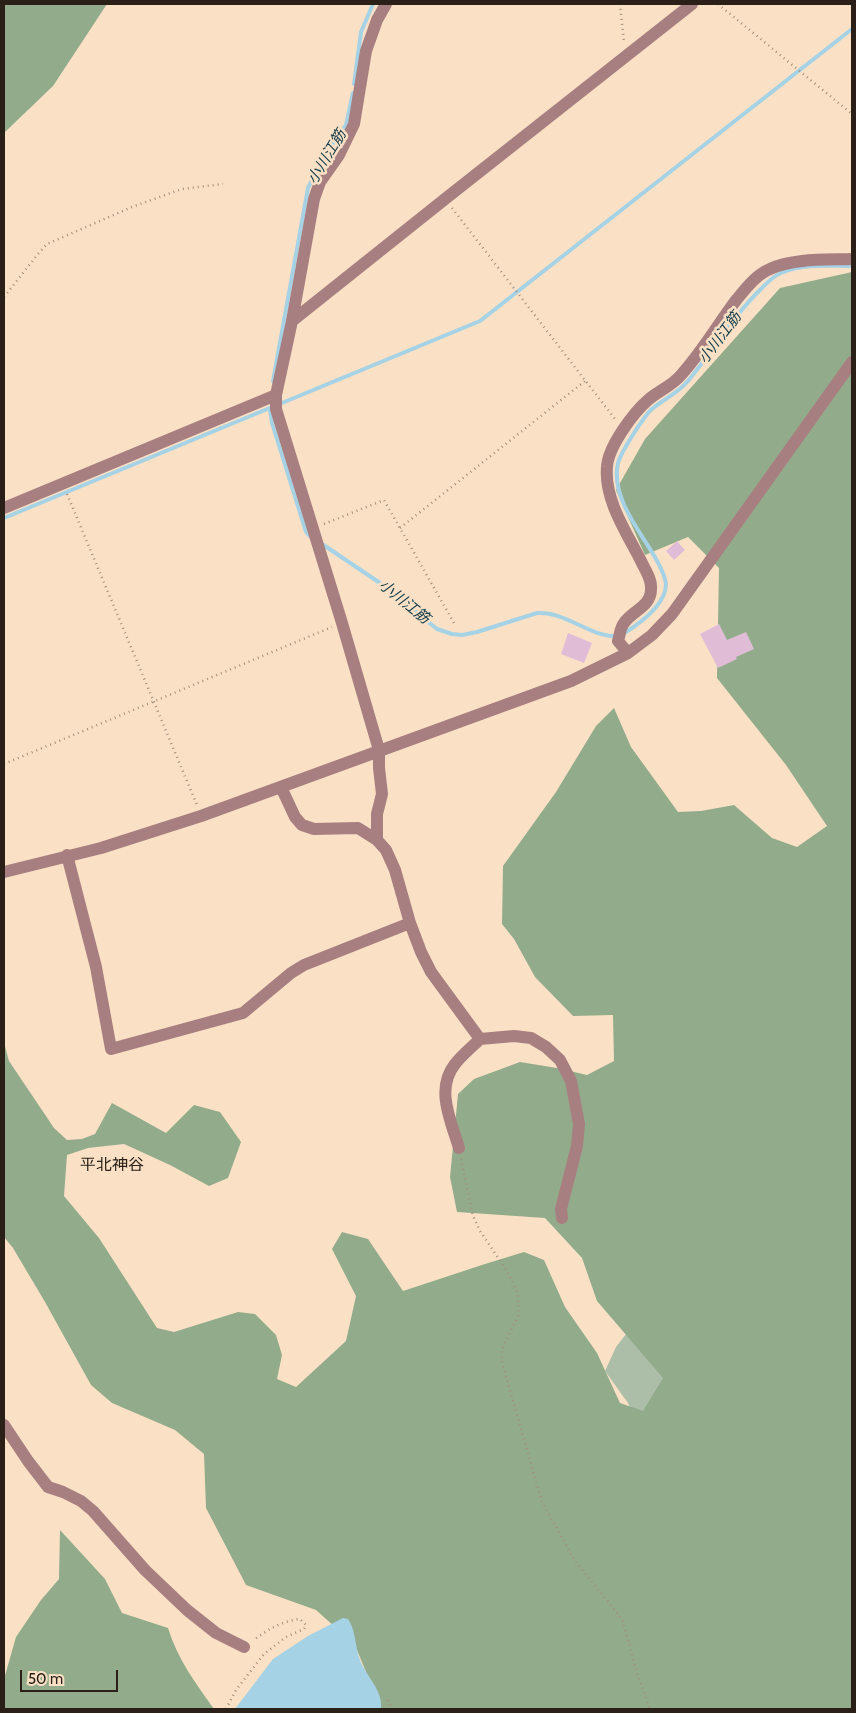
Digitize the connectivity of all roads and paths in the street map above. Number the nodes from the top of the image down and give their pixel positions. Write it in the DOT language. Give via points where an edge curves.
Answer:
graph roads {
  1 [pos="386,4"];
  2 [pos="620,4"];
  3 [pos="692,4"];
  4 [pos="718,4"];
  5 [pos="626,56"];
  6 [pos="852,114"];
  7 [pos="223,184"];
  8 [pos="445,199"];
  9 [pos="852,259"];
  10 [pos="4,297"];
  11 [pos="292,321"];
  12 [pos="852,362"];
  13 [pos="585,381"];
  14 [pos="273,400"];
  15 [pos="624,430"];
  16 [pos="69,498"];
  17 [pos="4,508"];
  18 [pos="400,528"];
  19 [pos="314,532"];
  20 [pos="342,623"];
  21 [pos="454,623"];
  22 [pos="628,653"];
  23 [pos="154,703"];
  24 [pos="379,750"];
  25 [pos="4,764"];
  26 [pos="281,787"];
  27 [pos="201,816"];
  28 [pos="377,840"];
  29 [pos="67,856"];
  30 [pos="4,872"];
  31 [pos="410,923"];
  32 [pos="480,1039"];
  33 [pos="459,1148"];
  34 [pos="562,1218"];
  35 [pos="4,1425"];
  36 [pos="244,1647"];
  37 [pos="388,1700"];
  38 [pos="226,1709"];
  39 [pos="392,1709"];
  40 [pos="650,1709"];
  1 -- 11 [label="street" via="366,51 354,124 339,155 320,182 314,199"];
  2 -- 5 [label="path"];
  3 -- 5 [label="street"];
  4 -- 6 [label="path"];
  5 -- 8 [label="street"];
  7 -- 10 [label="path" via="182,189 47,244"];
  8 -- 11 [label="street"];
  8 -- 13 [label="path"];
  9 -- 15 [label="street" via="794,262 763,273 749,284 681,376 648,400"];
  11 -- 14 [label="street"];
  12 -- 22 [label="street" via="672,614"];
  13 -- 15 [label="path"];
  13 -- 18 [label="path"];
  14 -- 17 [label="street"];
  14 -- 19 [label="street"];
  15 -- 22 [label="street" via="611,451 607,466 608,487 619,518 650,578 652,589 649,599 621,627 618,641"];
  16 -- 23 [label="path"];
  18 -- 19 [label="path" via="384,500"];
  18 -- 21 [label="path"];
  19 -- 20 [label="street"];
  20 -- 23 [label="path"];
  20 -- 24 [label="street"];
  22 -- 24 [label="street" via="571,681"];
  23 -- 25 [label="path"];
  23 -- 27 [label="path"];
  24 -- 26 [label="street"];
  24 -- 28 [label="street" via="382,794 377,814"];
  26 -- 27 [label="street"];
  26 -- 28 [label="street" via="302,825 314,829 358,828"];
  27 -- 29 [label="street"];
  28 -- 31 [label="street" via="392,864"];
  29 -- 30 [label="street"];
  29 -- 31 [label="street" via="96,967 111,1049 243,1013 304,965"];
  31 -- 32 [label="street" via="431,972"];
  32 -- 33 [label="street" via="454,1064 445,1082 445,1101"];
  32 -- 34 [label="street" via="531,1038 560,1060 571,1081 579,1124"];
  33 -- 40 [label="path" via="473,1216 510,1274 518,1295 518,1314 502,1349 502,1362 542,1502 575,1561 622,1619"];
  35 -- 36 [label="street" via="48,1486 93,1511 144,1570 187,1610 216,1633"];
  36 -- 38 [label="path" via="282,1623 300,1619 306,1625 264,1654 236,1690"];
  37 -- 39 [label="path"];
}
